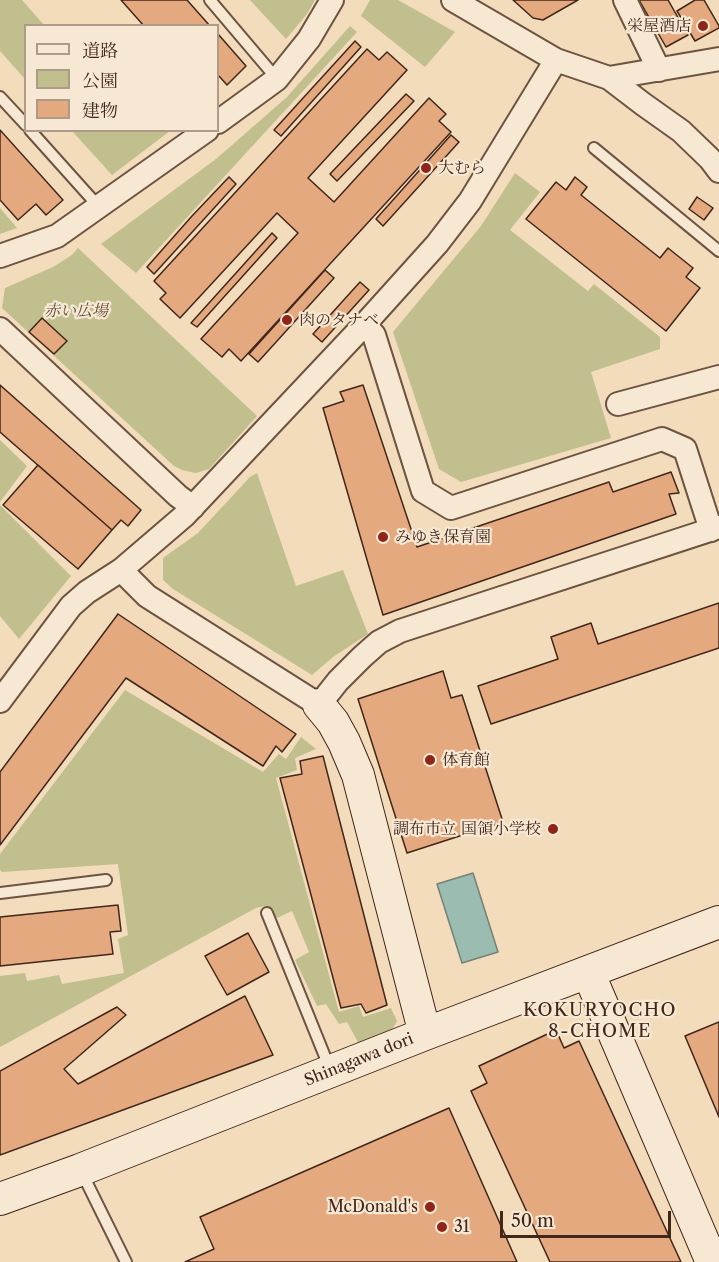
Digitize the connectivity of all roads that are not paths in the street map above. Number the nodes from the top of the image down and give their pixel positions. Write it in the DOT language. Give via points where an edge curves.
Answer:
graph roads {
  1 [pos="210,0"];
  2 [pos="332,0"];
  3 [pos="453,0"];
  4 [pos="625,0"];
  5 [pos="719,59"];
  6 [pos="556,60"];
  7 [pos="655,71"];
  8 [pos="609,78"];
  9 [pos="278,79"];
  10 [pos="0,97"];
  11 [pos="643,104"];
  12 [pos="219,121"];
  13 [pos="24,123"];
  14 [pos="32,132"];
  15 [pos="204,132"];
  16 [pos="594,148"];
  17 [pos="716,164"];
  18 [pos="99,207"];
  19 [pos="719,251"];
  20 [pos="0,256"];
  21 [pos="364,325"];
  22 [pos="0,329"];
  23 [pos="719,377"];
  24 [pos="618,404"];
  25 [pos="193,507"];
  26 [pos="715,528"];
  27 [pos="121,570"];
  28 [pos="0,701"];
  29 [pos="319,705"];
  30 [pos="106,880"];
  31 [pos="0,893"];
  32 [pos="267,913"];
  33 [pos="719,922"];
  34 [pos="588,972"];
  35 [pos="425,1034"];
  36 [pos="330,1071"];
  37 [pos="80,1170"];
  38 [pos="0,1199"];
  39 [pos="126,1262"];
  40 [pos="712,1262"];
  1 -- 9 [label="lane"];
  2 -- 9 [label="street" via="309,39"];
  3 -- 6 [label="street"];
  4 -- 7 [label="street"];
  5 -- 7 [label="street"];
  6 -- 8 [label="street"];
  6 -- 21 [label="street" via="470,201"];
  7 -- 8 [label="street"];
  7 -- 11 [label="street" via="643,86"];
  8 -- 11 [label="street"];
  9 -- 12 [label="street"];
  10 -- 13 [label="lane"];
  11 -- 17 [label="street" via="681,130"];
  14 -- 18 [label="lane"];
  15 -- 18 [label="street"];
  16 -- 19 [label="lane"];
  18 -- 20 [label="street" via="57,236"];
  21 -- 25 [label="street"];
  21 -- 26 [label="street" via="374,335 423,491 451,508 662,439 685,449"];
  22 -- 25 [label="street"];
  23 -- 24 [label="street"];
  25 -- 27 [label="street"];
  26 -- 29 [label="street" via="400,631 362,657"];
  27 -- 28 [label="street" via="71,606"];
  27 -- 29 [label="street" via="147,596"];
  29 -- 35 [label="street" via="344,742 358,776"];
  30 -- 31 [label="lane"];
  32 -- 36 [label="lane"];
  33 -- 34 [label="street, Shinagawa dori"];
  34 -- 35 [label="street, Shinagawa dori"];
  34 -- 40 [label="street"];
  35 -- 36 [label="street, Shinagawa dori"];
  36 -- 37 [label="street, Shinagawa dori"];
  37 -- 38 [label="street, Shinagawa dori"];
  37 -- 39 [label="lane"];
}
